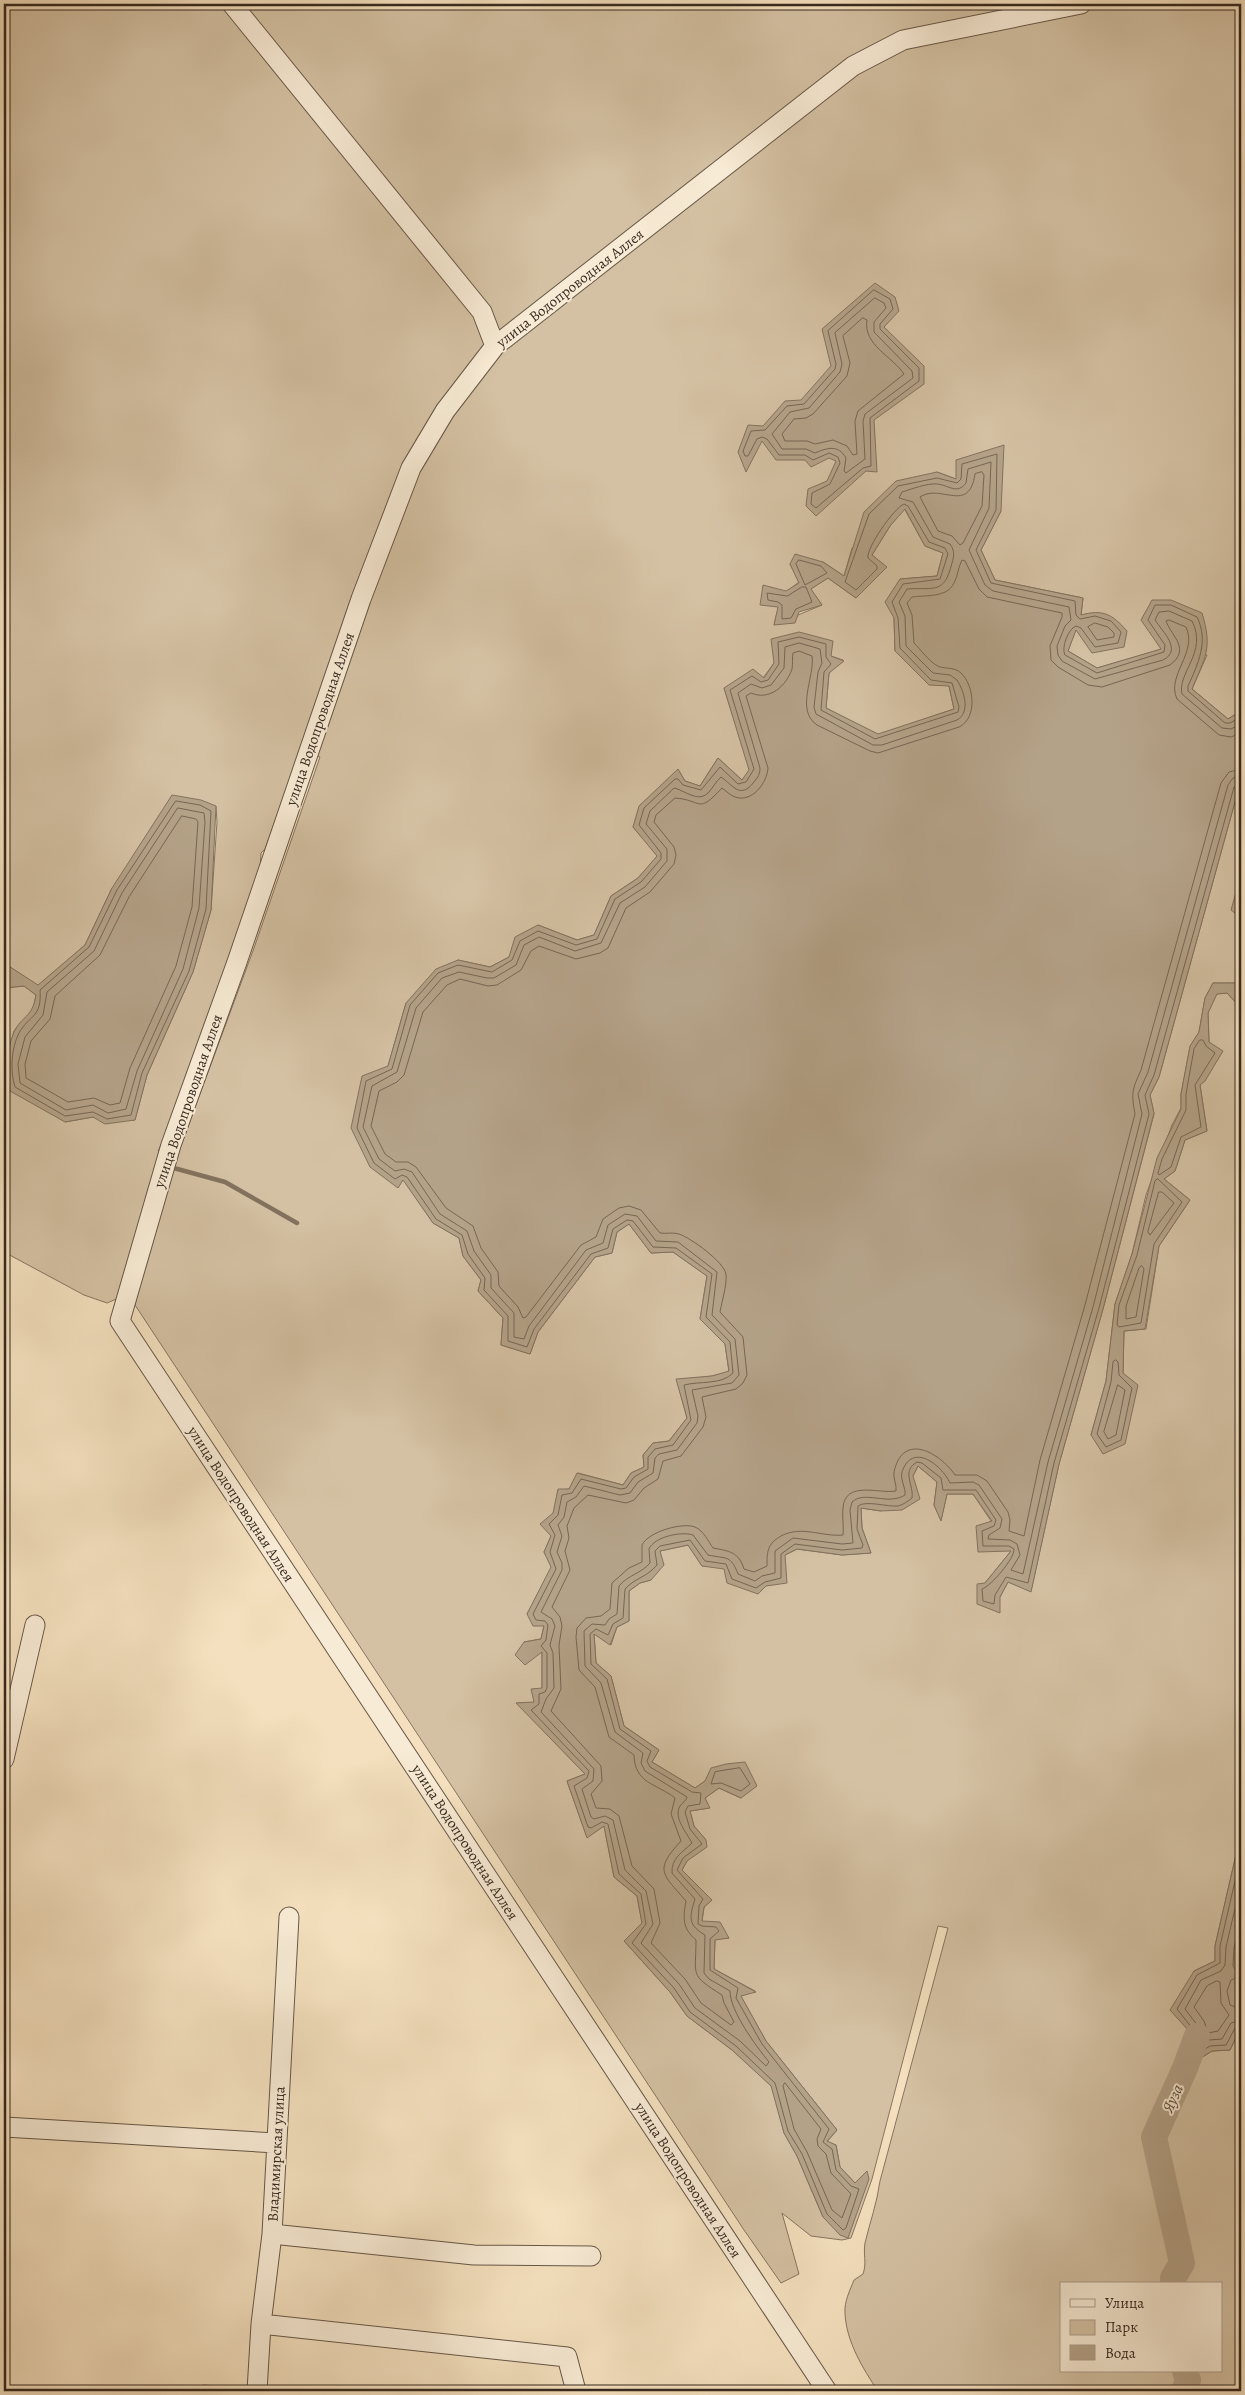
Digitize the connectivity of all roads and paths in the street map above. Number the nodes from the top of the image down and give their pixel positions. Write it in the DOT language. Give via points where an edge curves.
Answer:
graph roads {
  1 [pos="232,4"];
  2 [pos="1081,4"];
  3 [pos="495,346"];
  4 [pos="35,1625"];
  5 [pos="4,1759"];
  6 [pos="289,1917"];
  7 [pos="4,2127"];
  8 [pos="276,2143"];
  9 [pos="272,2234"];
  10 [pos="591,2256"];
  11 [pos="261,2324"];
  12 [pos="257,2391"];
  13 [pos="576,2391"];
  14 [pos="827,2391"];
  1 -- 3 [label="street" via="482,312"];
  2 -- 3 [label="street, улица Водопроводная Аллея" via="903,40 853,66"];
  3 -- 14 [label="street, улица Водопроводная Аллея" via="444,411 411,468 361,599 157,1188 120,1321"];
  4 -- 5 [label="street"];
  6 -- 8 [label="street, Владимирская улица"];
  7 -- 8 [label="street"];
  8 -- 9 [label="street, Владимирская улица"];
  9 -- 10 [label="street" via="474,2255"];
  9 -- 11 [label="street, Владимирская улица"];
  11 -- 12 [label="street, Владимирская улица"];
  11 -- 13 [label="street" via="567,2357"];
}
